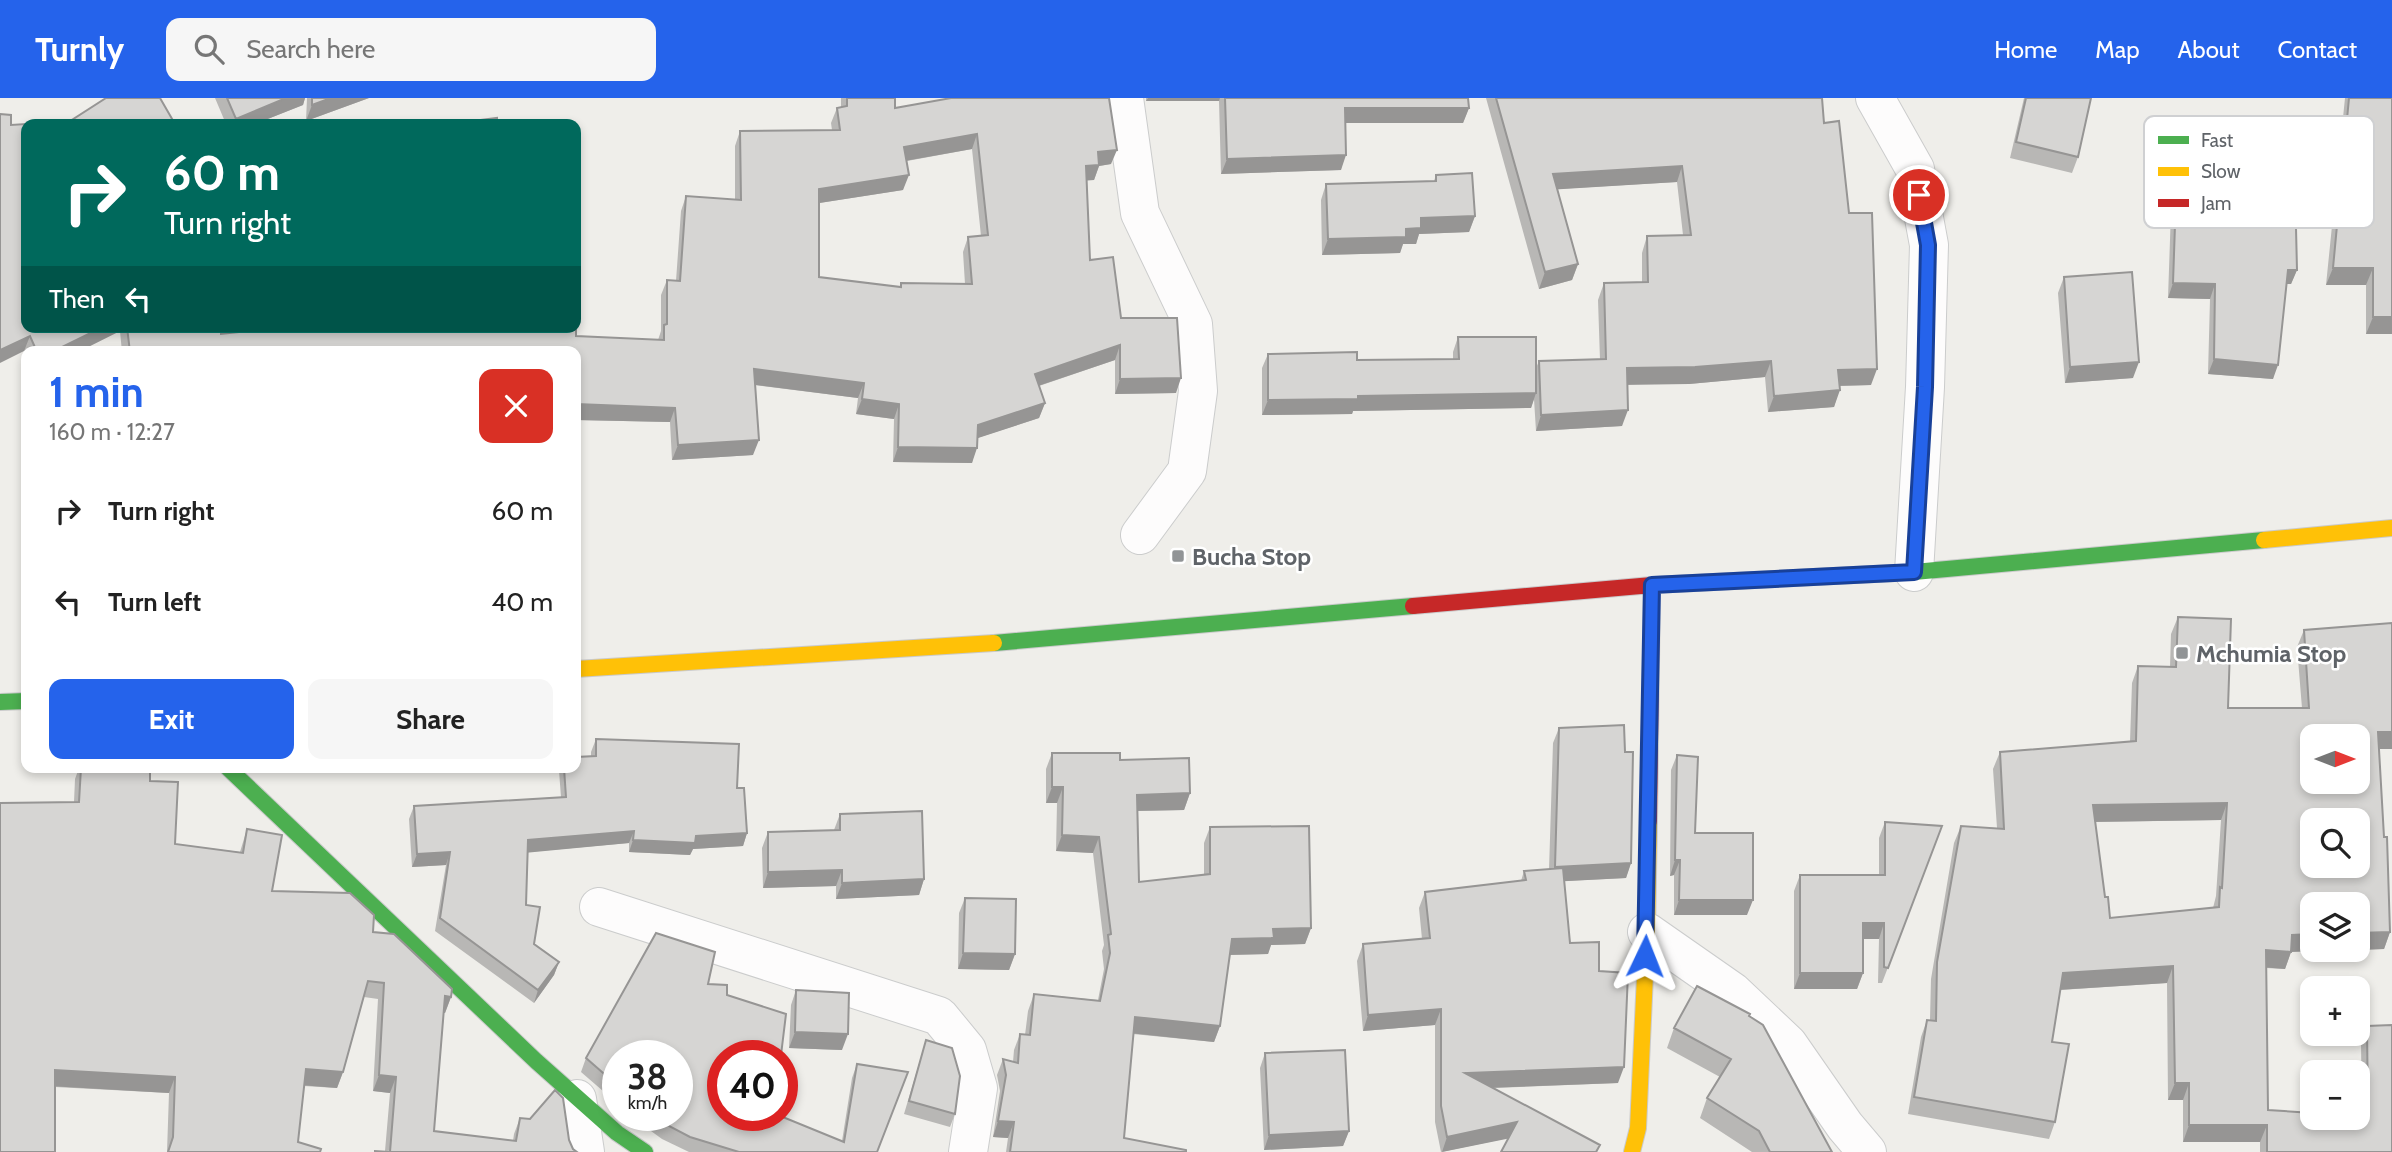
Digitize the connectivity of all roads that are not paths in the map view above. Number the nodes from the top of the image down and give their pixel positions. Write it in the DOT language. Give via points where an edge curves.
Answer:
graph roads {
  1 [pos="1124,98"];
  2 [pos="1875,98"];
  3 [pos="2392,528"];
  4 [pos="1140,536"];
  5 [pos="1914,572"];
  6 [pos="1652,585"];
  7 [pos="581,668"];
  8 [pos="21,701"];
  9 [pos="0,702"];
  10 [pos="233,773"];
  11 [pos="599,908"];
  12 [pos="1647,932"];
  13 [pos="577,1099"];
  14 [pos="585,1152"];
  15 [pos="645,1152"];
  16 [pos="968,1152"];
  17 [pos="1632,1152"];
  18 [pos="1867,1152"];
  1 -- 4 [label="street" via="1140,213 1193,324 1198,391 1187,471"];
  2 -- 5 [label="street" via="1914,169 1928,245"];
  3 -- 5 [label="main road"];
  5 -- 6 [label="main road"];
  6 -- 7 [label="main road" via="1004,642"];
  6 -- 12 [label="main road"];
  8 -- 9 [label="main road"];
  10 -- 13 [label="main road"];
  11 -- 16 [label="street" via="939,1016 967,1050 978,1088"];
  12 -- 17 [label="main road" via="1638,1128"];
  12 -- 18 [label="street" via="1734,992 1788,1044"];
  13 -- 14 [label="street"];
  13 -- 15 [label="main road"];
}
